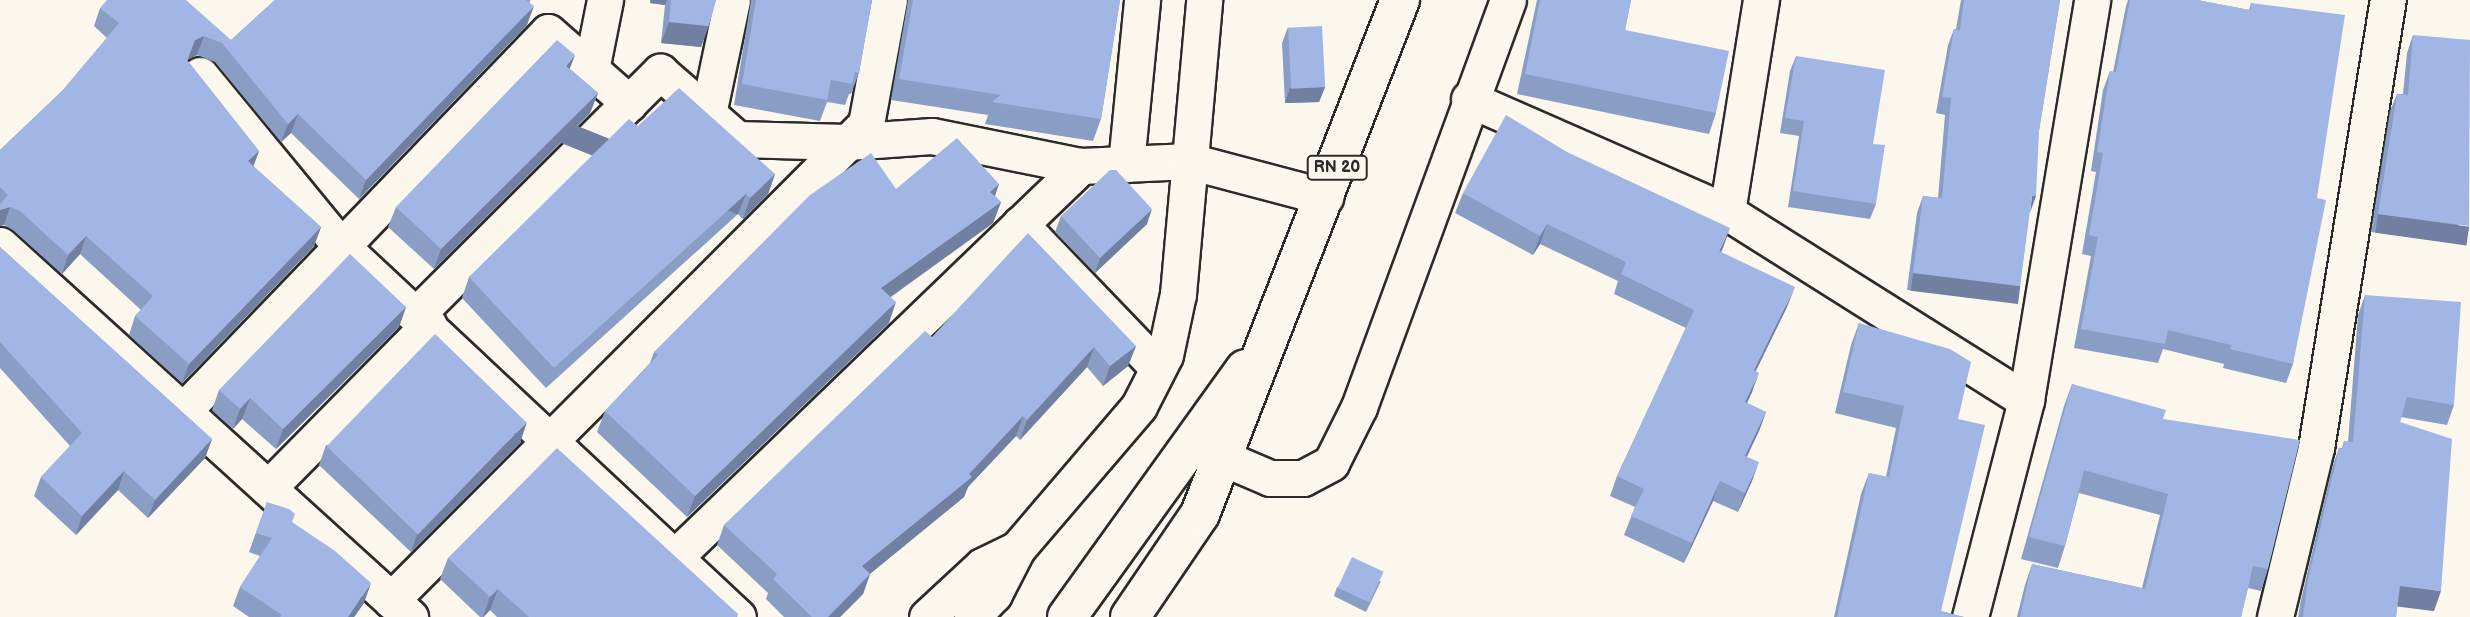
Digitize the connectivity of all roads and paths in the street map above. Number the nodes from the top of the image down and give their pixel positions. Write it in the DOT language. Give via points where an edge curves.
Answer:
graph roads {
  1 [pos="605,0"];
  2 [pos="732,0"];
  3 [pos="889,0"];
  4 [pos="1142,0"];
  5 [pos="1204,0"];
  6 [pos="1400,0"];
  7 [pos="1508,0"];
  8 [pos="1761,0"];
  9 [pos="2092,0"];
  10 [pos="2388,0"];
  11 [pos="591,70"];
  12 [pos="200,75"];
  13 [pos="1469,99"];
  14 [pos="629,103"];
  15 [pos="708,114"];
  16 [pos="847,142"];
  17 [pos="1189,160"];
  18 [pos="1126,164"];
  19 [pos="1081,166"];
  20 [pos="1325,197"];
  21 [pos="1727,212"];
  22 [pos="1020,224"];
  23 [pos="339,244"];
  24 [pos="0,245"];
  25 [pos="424,319"];
  26 [pos="1272,334"];
  27 [pos="1158,368"];
  28 [pos="2026,400"];
  29 [pos="183,411"];
  30 [pos="548,438"];
  31 [pos="1223,457"];
  32 [pos="268,488"];
  33 [pos="1017,549"];
  34 [pos="677,555"];
  35 [pos="401,608"];
  36 [pos="738,617"];
  37 [pos="927,617"];
  38 [pos="972,617"];
  39 [pos="1067,617"];
  40 [pos="1130,617"];
  41 [pos="1970,617"];
  42 [pos="2275,617"];
  1 -- 11 [label="street"];
  2 -- 15 [label="street"];
  3 -- 16 [label="street" via="866,124"];
  4 -- 18 [label="street"];
  5 -- 17 [label="street"];
  6 -- 20 [label="main road, RN 20"];
  7 -- 13 [label="street"];
  8 -- 21 [label="street"];
  9 -- 28 [label="street"];
  10 -- 42 [label="street" via="2316,448"];
  11 -- 14 [label="street"];
  11 -- 23 [label="street" via="548,32"];
  12 -- 23 [label="street"];
  13 -- 21 [label="street"];
  13 -- 31 [label="street" via="1359,407 1331,463 1303,478 1270,478"];
  14 -- 15 [label="street" via="660,72"];
  14 -- 25 [label="street"];
  15 -- 16 [label="street" via="737,139"];
  16 -- 19 [label="street" via="932,136"];
  16 -- 30 [label="street"];
  17 -- 18 [label="street"];
  17 -- 20 [label="street"];
  17 -- 27 [label="street" via="1178,294"];
  18 -- 19 [label="street"];
  19 -- 22 [label="street"];
  20 -- 26 [label="main road, RN 20"];
  21 -- 28 [label="street"];
  22 -- 27 [label="street"];
  22 -- 34 [label="street"];
  23 -- 25 [label="street"];
  23 -- 29 [label="street"];
  24 -- 29 [label="street"];
  25 -- 30 [label="street"];
  25 -- 32 [label="street"];
  26 -- 31 [label="main road, RN 20"];
  26 -- 39 [label="main road, RN 20" via="1196,432"];
  27 -- 33 [label="street" via="1132,414"];
  28 -- 41 [label="street"];
  29 -- 32 [label="street"];
  30 -- 34 [label="street"];
  30 -- 35 [label="street"];
  31 -- 40 [label="main road, RN 20" via="1200,514"];
  32 -- 35 [label="street"];
  33 -- 37 [label="street" via="982,566"];
  33 -- 38 [label="street" via="994,594"];
  34 -- 36 [label="street"];
}
